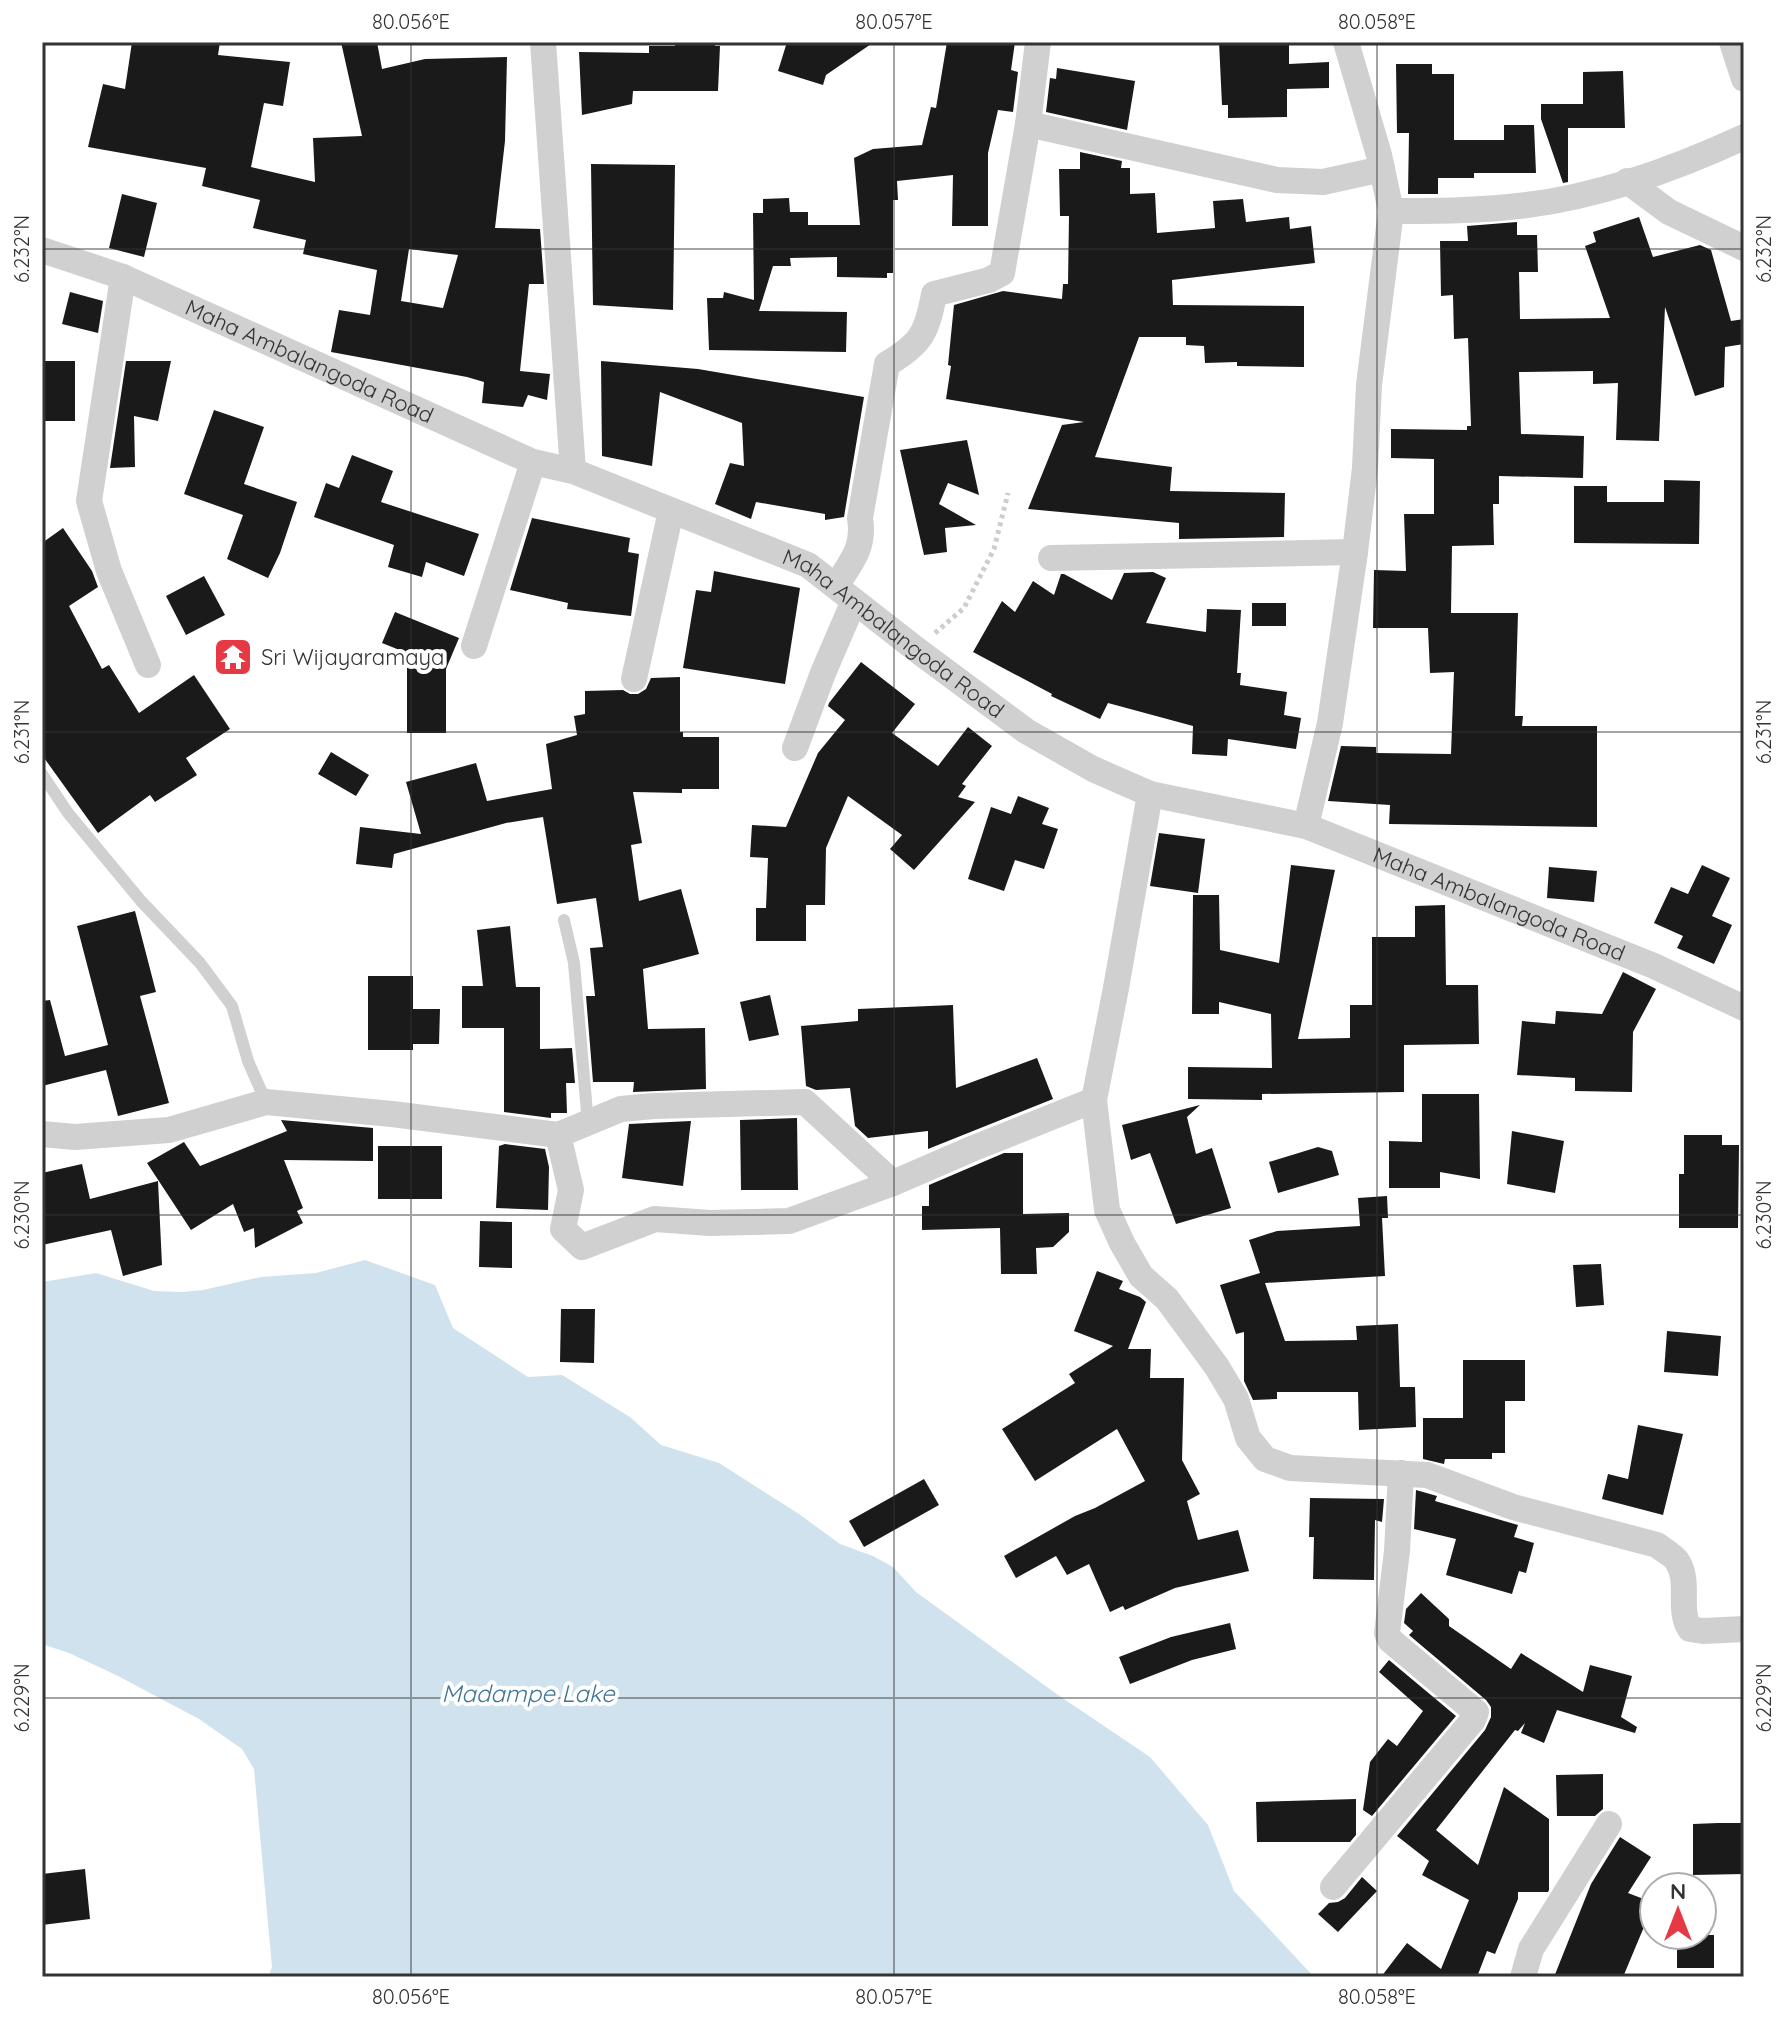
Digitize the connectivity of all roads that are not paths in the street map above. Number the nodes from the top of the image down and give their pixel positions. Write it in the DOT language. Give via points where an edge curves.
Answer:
graph roads {
  1 [pos="543,42"];
  2 [pos="1038,42"];
  3 [pos="1346,42"];
  4 [pos="1732,42"];
  5 [pos="1744,79"];
  6 [pos="1028,124"];
  7 [pos="1744,137"];
  8 [pos="1382,169"];
  9 [pos="1627,181"];
  10 [pos="1391,211"];
  11 [pos="1744,248"];
  12 [pos="42,250"];
  13 [pos="123,277"];
  14 [pos="533,462"];
  15 [pos="573,471"];
  16 [pos="671,511"];
  17 [pos="1355,552"];
  18 [pos="1051,558"];
  19 [pos="845,594"];
  20 [pos="474,646"];
  21 [pos="148,665"];
  22 [pos="634,679"];
  23 [pos="795,748"];
  24 [pos="42,774"];
  25 [pos="1150,794"];
  26 [pos="1306,826"];
  27 [pos="564,920"];
  28 [pos="1744,1008"];
  29 [pos="1094,1100"];
  30 [pos="266,1102"];
  31 [pos="588,1124"];
  32 [pos="42,1134"];
  33 [pos="558,1135"];
  34 [pos="893,1183"];
  35 [pos="1401,1473"];
  36 [pos="1744,1629"];
  37 [pos="1609,1824"];
  38 [pos="1333,1887"];
  39 [pos="1523,1977"];
  1 -- 15 [label="street"];
  2 -- 6 [label="street"];
  3 -- 8 [label="street"];
  4 -- 5 [label="street"];
  6 -- 8 [label="street" via="1277,180 1323,182"];
  6 -- 19 [label="street" via="1002,273 934,294 923,337 887,364 860,518 862,541"];
  7 -- 9 [label="street"];
  8 -- 10 [label="street"];
  9 -- 10 [label="street" via="1528,205"];
  9 -- 11 [label="street" via="1669,212"];
  10 -- 17 [label="street"];
  12 -- 13 [label="street, Maha Ambalangoda Road"];
  13 -- 14 [label="street, Maha Ambalangoda Road"];
  13 -- 21 [label="street" via="89,501 109,571"];
  14 -- 15 [label="street, Maha Ambalangoda Road"];
  14 -- 20 [label="street"];
  15 -- 16 [label="street, Maha Ambalangoda Road"];
  16 -- 19 [label="street, Maha Ambalangoda Road" via="808,565"];
  16 -- 22 [label="street"];
  17 -- 18 [label="street"];
  17 -- 26 [label="street" via="1330,723"];
  19 -- 23 [label="street"];
  19 -- 25 [label="street, Maha Ambalangoda Road" via="1026,731"];
  24 -- 30 [label="lane" via="68,813 232,1006"];
  25 -- 26 [label="street, Maha Ambalangoda Road"];
  25 -- 29 [label="street"];
  26 -- 28 [label="street, Maha Ambalangoda Road" via="1654,966"];
  27 -- 31 [label="lane" via="574,963"];
  29 -- 34 [label="street"];
  29 -- 35 [label="street" via="1107,1210 1122,1243 1141,1276 1167,1299 1217,1367 1236,1399 1248,1438 1265,1459 1290,1468"];
  30 -- 32 [label="street" via="169,1130 75,1137"];
  30 -- 33 [label="street"];
  31 -- 33 [label="street"];
  31 -- 34 [label="street" via="621,1109 805,1102"];
  33 -- 34 [label="street" via="571,1190 563,1229 582,1247 655,1219 789,1221"];
  35 -- 36 [label="street" via="1427,1475 1513,1507 1657,1545 1677,1559 1690,1629"];
  35 -- 38 [label="street" via="1387,1633 1476,1712"];
  37 -- 39 [label="street" via="1531,1949"];
}
